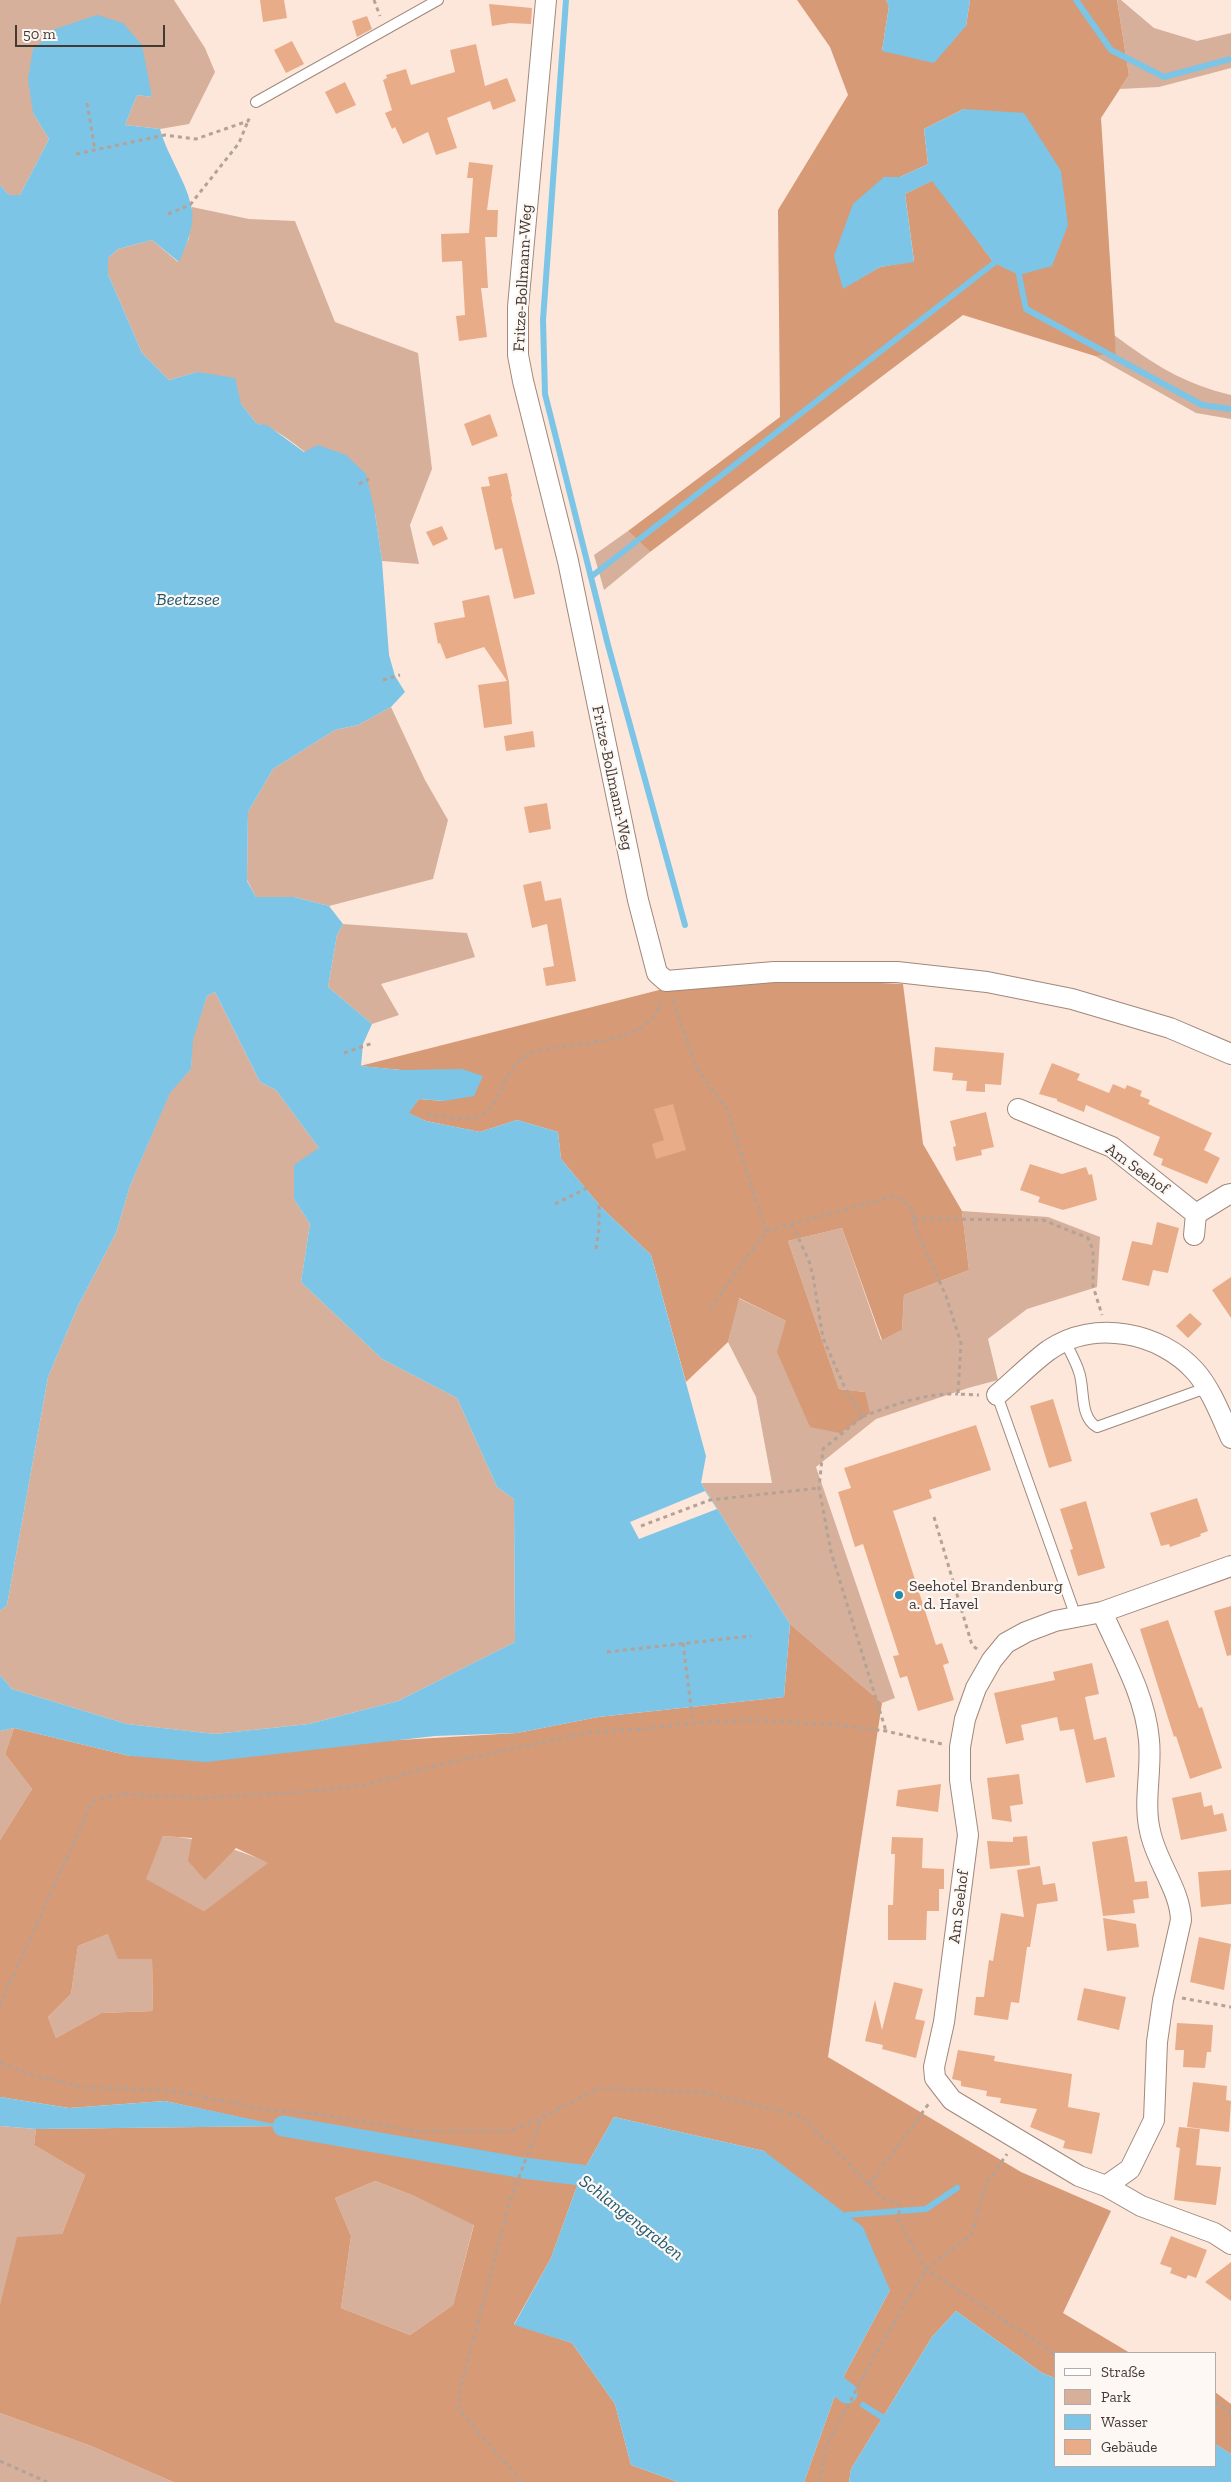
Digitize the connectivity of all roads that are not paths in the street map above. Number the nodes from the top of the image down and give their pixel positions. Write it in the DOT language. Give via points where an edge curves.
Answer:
graph roads {
  1 [pos="438,0"];
  2 [pos="546,0"];
  3 [pos="256,102"];
  4 [pos="1231,1054"];
  5 [pos="1018,1109"];
  6 [pos="1231,1194"];
  7 [pos="1196,1214"];
  8 [pos="1194,1235"];
  9 [pos="1066,1343"];
  10 [pos="1206,1388"];
  11 [pos="997,1395"];
  12 [pos="1231,1438"];
  13 [pos="1231,1566"];
  14 [pos="1102,1612"];
  15 [pos="1076,1617"];
  16 [pos="1106,2186"];
  17 [pos="1231,2244"];
  1 -- 3 [label="lane"];
  2 -- 4 [label="street, Fritze-Bollmann-Weg" via="519,297 518,355 568,561 638,900 657,973 664,979 783,972 897,972 987,982 1072,999 1170,1028"];
  5 -- 7 [label="street, Am Seehof" via="1112,1147"];
  6 -- 7 [label="street"];
  7 -- 8 [label="street"];
  9 -- 10 [label="street" via="1107,1332 1131,1334 1164,1346 1196,1371"];
  9 -- 10 [label="lane" via="1080,1374 1089,1420 1097,1427"];
  9 -- 11 [label="street" via="1050,1350"];
  10 -- 12 [label="street"];
  11 -- 15 [label="lane"];
  13 -- 14 [label="street, Am Seehof"];
  14 -- 15 [label="street, Am Seehof"];
  14 -- 16 [label="street" via="1145,1713 1149,1740 1150,1832 1181,1908 1157,2042 1154,2120 1130,2169"];
  15 -- 16 [label="street, Am Seehof" via="1055,1621 1006,1643 976,1688 964,1719 960,1780 968,1835 944,2022 934,2067 940,2088 952,2100 1079,2176"];
  16 -- 17 [label="street" via="1141,2206 1214,2233"];
}
